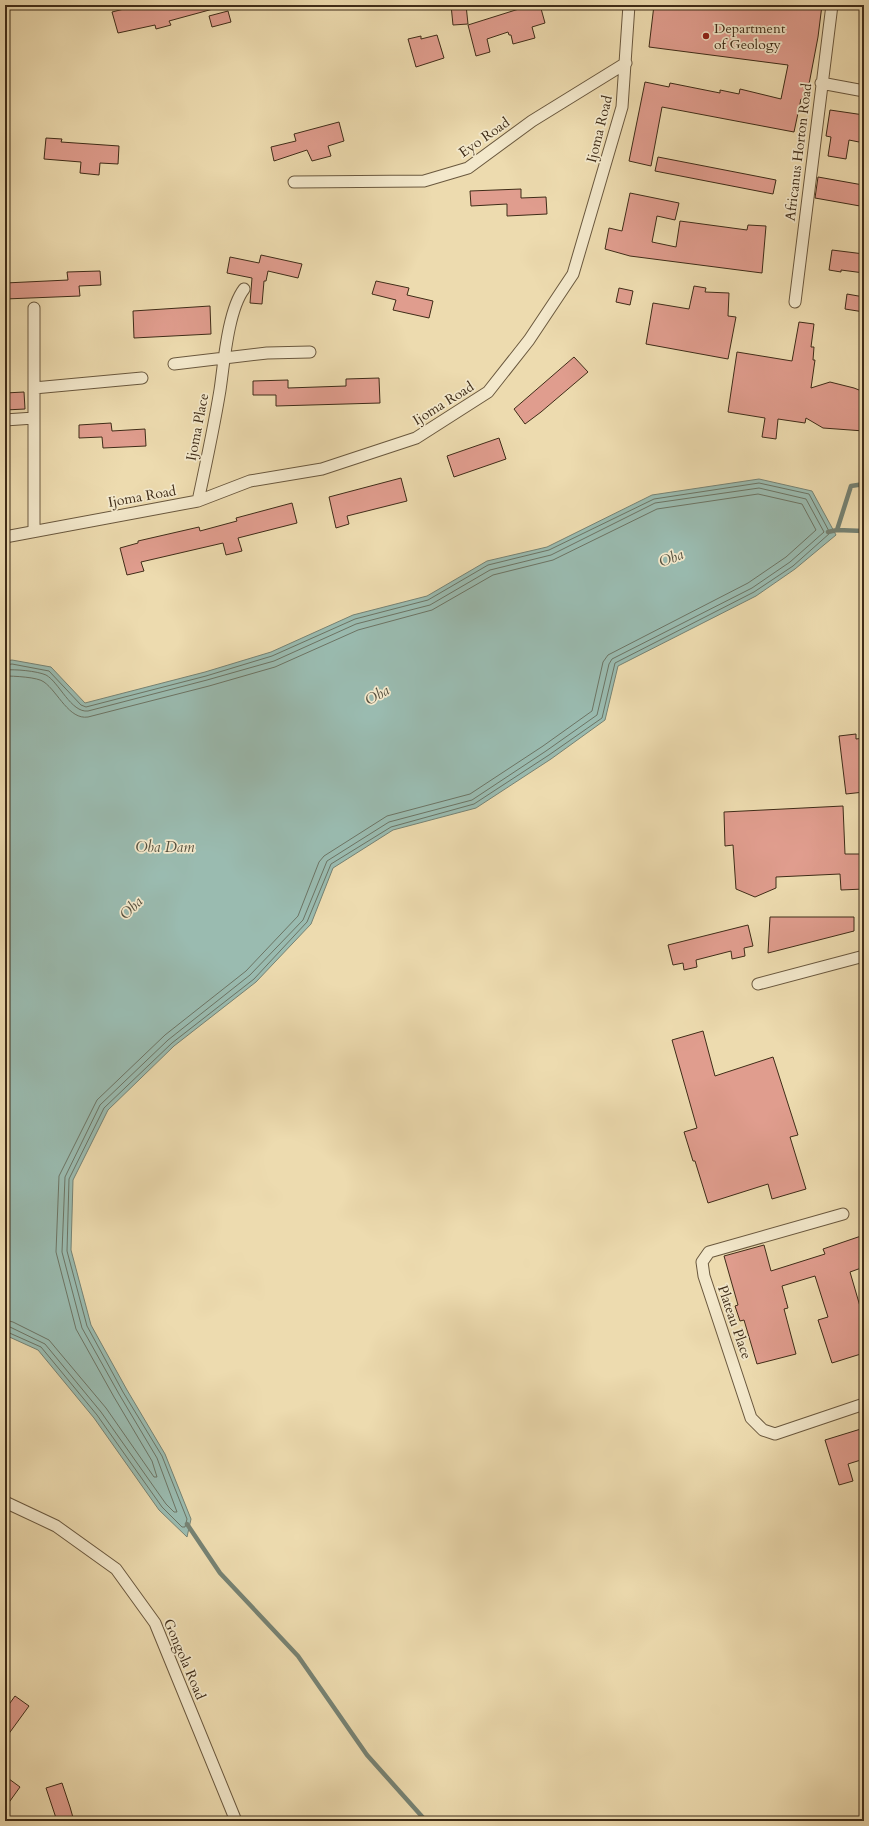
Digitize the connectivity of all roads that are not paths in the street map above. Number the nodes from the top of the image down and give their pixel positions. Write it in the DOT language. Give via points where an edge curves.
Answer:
graph roads {
  1 [pos="630,5"];
  2 [pos="832,5"];
  3 [pos="626,63"];
  4 [pos="821,83"];
  5 [pos="864,91"];
  6 [pos="294,182"];
  7 [pos="244,289"];
  8 [pos="795,302"];
  9 [pos="34,308"];
  10 [pos="310,352"];
  11 [pos="224,358"];
  12 [pos="174,364"];
  13 [pos="142,378"];
  14 [pos="34,388"];
  15 [pos="34,418"];
  16 [pos="5,420"];
  17 [pos="198,501"];
  18 [pos="34,531"];
  19 [pos="5,537"];
  20 [pos="864,956"];
  21 [pos="758,984"];
  22 [pos="843,1214"];
  23 [pos="864,1404"];
  24 [pos="5,1502"];
  25 [pos="236,1821"];
  1 -- 3 [label="street, Ijoma Road"];
  2 -- 4 [label="street, Africanus Horton Road"];
  3 -- 6 [label="street, Eyo Road" via="532,121 468,168 424,181"];
  3 -- 17 [label="street, Ijoma Road" via="622,107 573,274 530,340 488,392 416,438 322,469 250,481"];
  4 -- 5 [label="street"];
  4 -- 8 [label="street, Africanus Horton Road"];
  7 -- 11 [label="street, Ijoma Place" via="238,296"];
  9 -- 14 [label="street"];
  10 -- 11 [label="street"];
  11 -- 12 [label="street"];
  11 -- 17 [label="street, Ijoma Place"];
  13 -- 14 [label="street"];
  14 -- 15 [label="street"];
  15 -- 16 [label="street"];
  15 -- 18 [label="street"];
  17 -- 18 [label="street, Ijoma Road"];
  18 -- 19 [label="street, Ijoma Road"];
  20 -- 21 [label="street"];
  22 -- 23 [label="street, Plateau Place" via="709,1252 702,1262 704,1276 751,1418 763,1430 775,1434"];
  24 -- 25 [label="street, Gongola Road" via="56,1526 116,1569 155,1623"];
}
